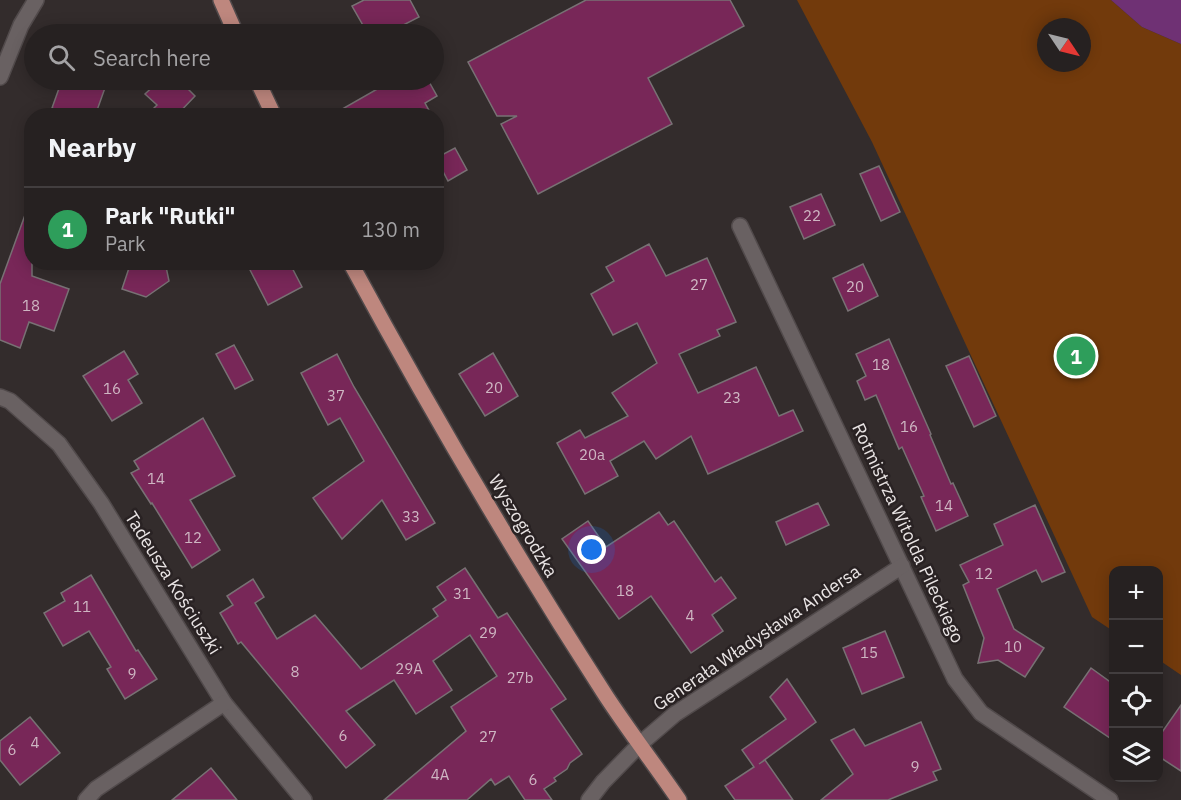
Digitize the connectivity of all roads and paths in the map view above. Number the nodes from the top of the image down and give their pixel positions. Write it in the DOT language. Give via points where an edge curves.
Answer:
graph roads {
  1 [pos="36,0"];
  2 [pos="221,0"];
  3 [pos="232,24"];
  4 [pos="0,77"];
  5 [pos="262,90"];
  6 [pos="270,108"];
  7 [pos="740,226"];
  8 [pos="354,270"];
  9 [pos="0,397"];
  10 [pos="902,566"];
  11 [pos="224,703"];
  12 [pos="640,744"];
  13 [pos="86,800"];
  14 [pos="304,800"];
  15 [pos="589,800"];
  16 [pos="679,800"];
  17 [pos="1110,800"];
  1 -- 4 [label="street"];
  2 -- 3 [label="main road"];
  5 -- 6 [label="main road"];
  7 -- 10 [label="street, Rotmistrza Witolda Pileckiego"];
  8 -- 12 [label="main road, Wyszogrodzka" via="524,566"];
  9 -- 11 [label="street, Tadeusza Kościuszki" via="10,401 59,444 101,503"];
  10 -- 12 [label="street, Generała Władysława Andersa" via="675,714"];
  10 -- 17 [label="street, Rotmistrza Witolda Pileckiego" via="955,679 981,713"];
  11 -- 13 [label="street" via="96,789"];
  11 -- 14 [label="street, Tadeusza Kościuszki"];
  12 -- 15 [label="street, Generała Władysława Andersa"];
  12 -- 16 [label="main road, Wyszogrodzka"];
}
